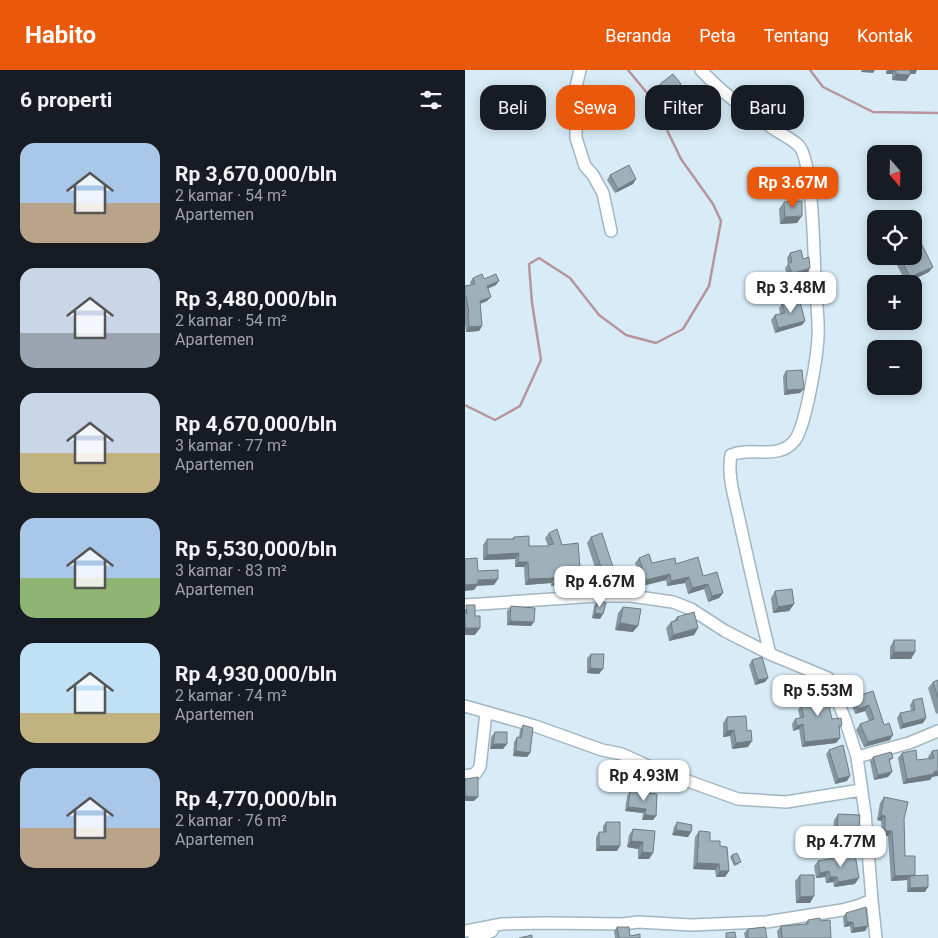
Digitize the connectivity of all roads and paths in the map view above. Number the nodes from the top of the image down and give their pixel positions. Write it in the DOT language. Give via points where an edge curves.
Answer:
graph roads {
  1 [pos="580,70"];
  2 [pos="701,70"];
  3 [pos="611,231"];
  4 [pos="465,605"];
  5 [pos="770,654"];
  6 [pos="465,706"];
  7 [pos="486,713"];
  8 [pos="938,731"];
  9 [pos="857,757"];
  10 [pos="465,776"];
  11 [pos="861,790"];
  12 [pos="872,900"];
  13 [pos="502,924"];
  14 [pos="465,931"];
  15 [pos="475,938"];
  16 [pos="876,938"];
  1 -- 3 [label="street" via="576,87 576,138 585,166 603,193"];
  2 -- 5 [label="street" via="740,106 800,146 812,200 818,338 806,410 795,439 786,448 774,452 739,452 731,455 730,462 732,484"];
  4 -- 5 [label="street" via="597,596 631,596 673,602 691,608 725,631"];
  5 -- 9 [label="street" via="828,678"];
  6 -- 7 [label="street"];
  7 -- 10 [label="street" via="480,767 475,774"];
  7 -- 11 [label="street" via="623,754 657,770 739,799 786,802"];
  8 -- 9 [label="street" via="909,743"];
  9 -- 11 [label="street"];
  11 -- 12 [label="street"];
  12 -- 13 [label="street" via="822,914 766,922"];
  12 -- 16 [label="street"];
  13 -- 14 [label="street"];
  13 -- 15 [label="street"];
}
